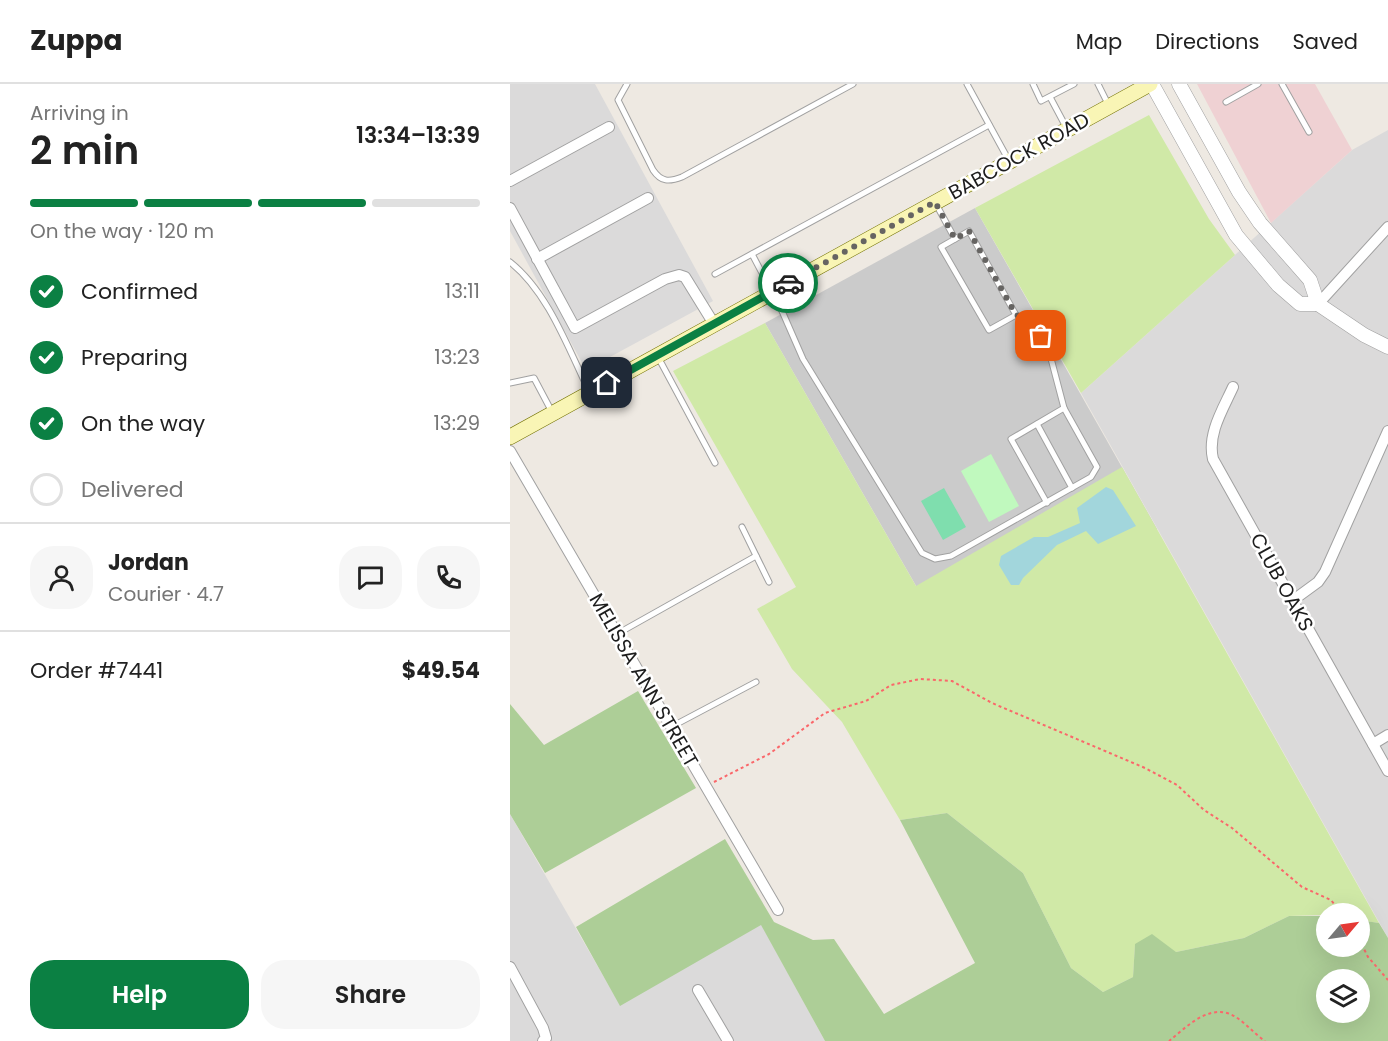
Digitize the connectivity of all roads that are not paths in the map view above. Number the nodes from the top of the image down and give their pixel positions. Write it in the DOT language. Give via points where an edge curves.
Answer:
graph roads {
  1 [pos="627,84"];
  2 [pos="853,84"];
  3 [pos="967,84"];
  4 [pos="1033,84"];
  5 [pos="1074,84"];
  6 [pos="1098,84"];
  7 [pos="1151,84"];
  8 [pos="1179,84"];
  9 [pos="1258,84"];
  10 [pos="1281,84"];
  11 [pos="1050,97"];
  12 [pos="1226,102"];
  13 [pos="1109,106"];
  14 [pos="989,125"];
  15 [pos="609,127"];
  16 [pos="1067,129"];
  17 [pos="1309,132"];
  18 [pos="1009,161"];
  19 [pos="510,181"];
  20 [pos="648,198"];
  21 [pos="935,202"];
  22 [pos="510,208"];
  23 [pos="1388,227"];
  24 [pos="955,239"];
  25 [pos="752,254"];
  26 [pos="537,259"];
  27 [pos="510,262"];
  28 [pos="715,274"];
  29 [pos="772,292"];
  30 [pos="1318,304"];
  31 [pos="1016,315"];
  32 [pos="714,324"];
  33 [pos="1388,347"];
  34 [pos="658,356"];
  35 [pos="510,383"];
  36 [pos="1233,387"];
  37 [pos="590,393"];
  38 [pos="1064,408"];
  39 [pos="553,413"];
  40 [pos="1037,424"];
  41 [pos="1388,431"];
  42 [pos="510,437"];
  43 [pos="510,450"];
  44 [pos="715,463"];
  45 [pos="1072,488"];
  46 [pos="1047,503"];
  47 [pos="742,527"];
  48 [pos="756,556"];
  49 [pos="769,582"];
  50 [pos="1292,601"];
  51 [pos="617,634"];
  52 [pos="756,682"];
  53 [pos="671,726"];
  54 [pos="1388,735"];
  55 [pos="1373,744"];
  56 [pos="1388,771"];
  57 [pos="778,910"];
  58 [pos="510,967"];
  59 [pos="698,990"];
  60 [pos="543,1041"];
  61 [pos="728,1041"];
  1 -- 2 [label="lane" via="618,100 622,112 653,170 665,181 682,177"];
  3 -- 14 [label="lane"];
  4 -- 11 [label="lane" via="1041,101"];
  5 -- 11 [label="lane"];
  6 -- 13 [label="lane"];
  7 -- 13 [label="main road, BABCOCK ROAD"];
  7 -- 30 [label="street" via="1236,235 1278,285 1300,304"];
  8 -- 30 [label="street" via="1239,192 1266,231 1310,280"];
  9 -- 12 [label="lane"];
  10 -- 17 [label="lane"];
  11 -- 16 [label="lane"];
  13 -- 16 [label="main road, BABCOCK ROAD"];
  14 -- 18 [label="lane"];
  14 -- 25 [label="lane"];
  15 -- 19 [label="street"];
  16 -- 18 [label="main road, BABCOCK ROAD"];
  18 -- 21 [label="main road, BABCOCK ROAD"];
  20 -- 26 [label="street"];
  21 -- 24 [label="lane"];
  21 -- 29 [label="main road, BABCOCK ROAD"];
  22 -- 26 [label="street"];
  23 -- 30 [label="street"];
  24 -- 31 [label="lane" via="969,231"];
  24 -- 31 [label="lane" via="941,247 989,330"];
  25 -- 28 [label="lane"];
  25 -- 29 [label="lane"];
  26 -- 32 [label="street" via="575,328 679,275 685,277"];
  27 -- 37 [label="lane" via="525,273 543,300"];
  29 -- 32 [label="main road, BABCOCK ROAD"];
  29 -- 46 [label="lane" via="803,359 891,506 927,558 951,556"];
  30 -- 33 [label="street"];
  31 -- 38 [label="lane" via="1032,321 1049,351"];
  32 -- 34 [label="main road, BABCOCK ROAD"];
  34 -- 37 [label="main road, BABCOCK ROAD"];
  34 -- 44 [label="lane"];
  35 -- 39 [label="lane" via="534,378"];
  36 -- 50 [label="street, CLUB OAKS" via="1215,428 1213,459"];
  37 -- 39 [label="main road, BABCOCK ROAD"];
  38 -- 40 [label="lane"];
  38 -- 45 [label="lane" via="1097,467 1091,477"];
  39 -- 42 [label="main road, BABCOCK ROAD"];
  40 -- 45 [label="lane"];
  40 -- 46 [label="lane" via="1011,439"];
  41 -- 50 [label="street" via="1325,572"];
  43 -- 51 [label="street, MELISSA ANN STREET"];
  45 -- 46 [label="lane"];
  47 -- 48 [label="lane"];
  48 -- 49 [label="lane"];
  48 -- 51 [label="lane"];
  50 -- 55 [label="street, CLUB OAKS"];
  51 -- 53 [label="street, MELISSA ANN STREET"];
  52 -- 53 [label="lane"];
  53 -- 57 [label="street, MELISSA ANN STREET"];
  54 -- 55 [label="street"];
  55 -- 56 [label="street, CLUB OAKS"];
  58 -- 60 [label="street" via="543,1028"];
  59 -- 61 [label="street"];
}
